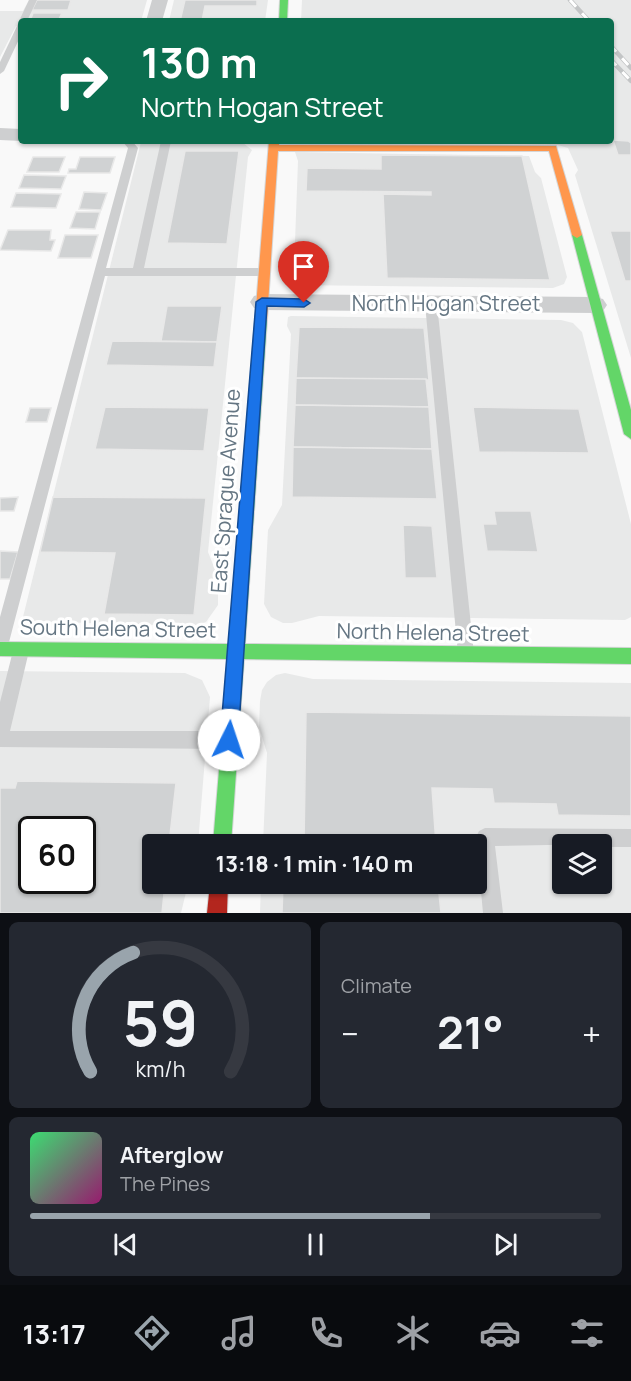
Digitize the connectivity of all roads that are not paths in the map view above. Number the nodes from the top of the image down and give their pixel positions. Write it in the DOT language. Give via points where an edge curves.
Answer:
graph roads {
  1 [pos="33,0"];
  2 [pos="160,0"];
  3 [pos="284,0"];
  4 [pos="24,18"];
  5 [pos="155,18"];
  6 [pos="283,18"];
  7 [pos="18,32"];
  8 [pos="0,71"];
  9 [pos="0,134"];
  10 [pos="18,135"];
  11 [pos="130,144"];
  12 [pos="165,144"];
  13 [pos="273,145"];
  14 [pos="100,272"];
  15 [pos="138,272"];
  16 [pos="264,272"];
  17 [pos="262,302"];
  18 [pos="431,304"];
  19 [pos="595,305"];
  20 [pos="631,434"];
  21 [pos="0,648"];
  22 [pos="21,649"];
  23 [pos="235,651"];
  24 [pos="466,654"];
  25 [pos="631,656"];
  26 [pos="0,737"];
  27 [pos="229,740"];
  28 [pos="223,834"];
  29 [pos="631,838"];
  30 [pos="218,894"];
  31 [pos="217,913"];
  32 [pos="493,913"];
  1 -- 4 [label="lane"];
  2 -- 5 [label="street"];
  3 -- 6 [label="street"];
  7 -- 8 [label="lane"];
  9 -- 10 [label="street"];
  11 -- 14 [label="lane" via="133,148"];
  12 -- 15 [label="lane"];
  13 -- 16 [label="street, East Sprague Avenue"];
  13 -- 19 [label="street" via="553,148"];
  14 -- 15 [label="lane"];
  14 -- 21 [label="lane"];
  15 -- 16 [label="lane"];
  16 -- 17 [label="street, East Sprague Avenue"];
  17 -- 18 [label="street, North Hogan Street"];
  17 -- 23 [label="street, East Sprague Avenue"];
  18 -- 19 [label="street, North Hogan Street"];
  18 -- 24 [label="lane"];
  19 -- 20 [label="street"];
  21 -- 22 [label="street, South Helena Street"];
  22 -- 23 [label="street, South Helena Street"];
  22 -- 26 [label="lane"];
  23 -- 24 [label="street, North Helena Street"];
  23 -- 27 [label="street, East Sprague Avenue"];
  24 -- 25 [label="street, North Helena Street"];
  26 -- 27 [label="lane"];
  27 -- 28 [label="street, East Sprague Avenue"];
  29 -- 32 [label="lane" via="485,837"];
  30 -- 31 [label="street"];
}
